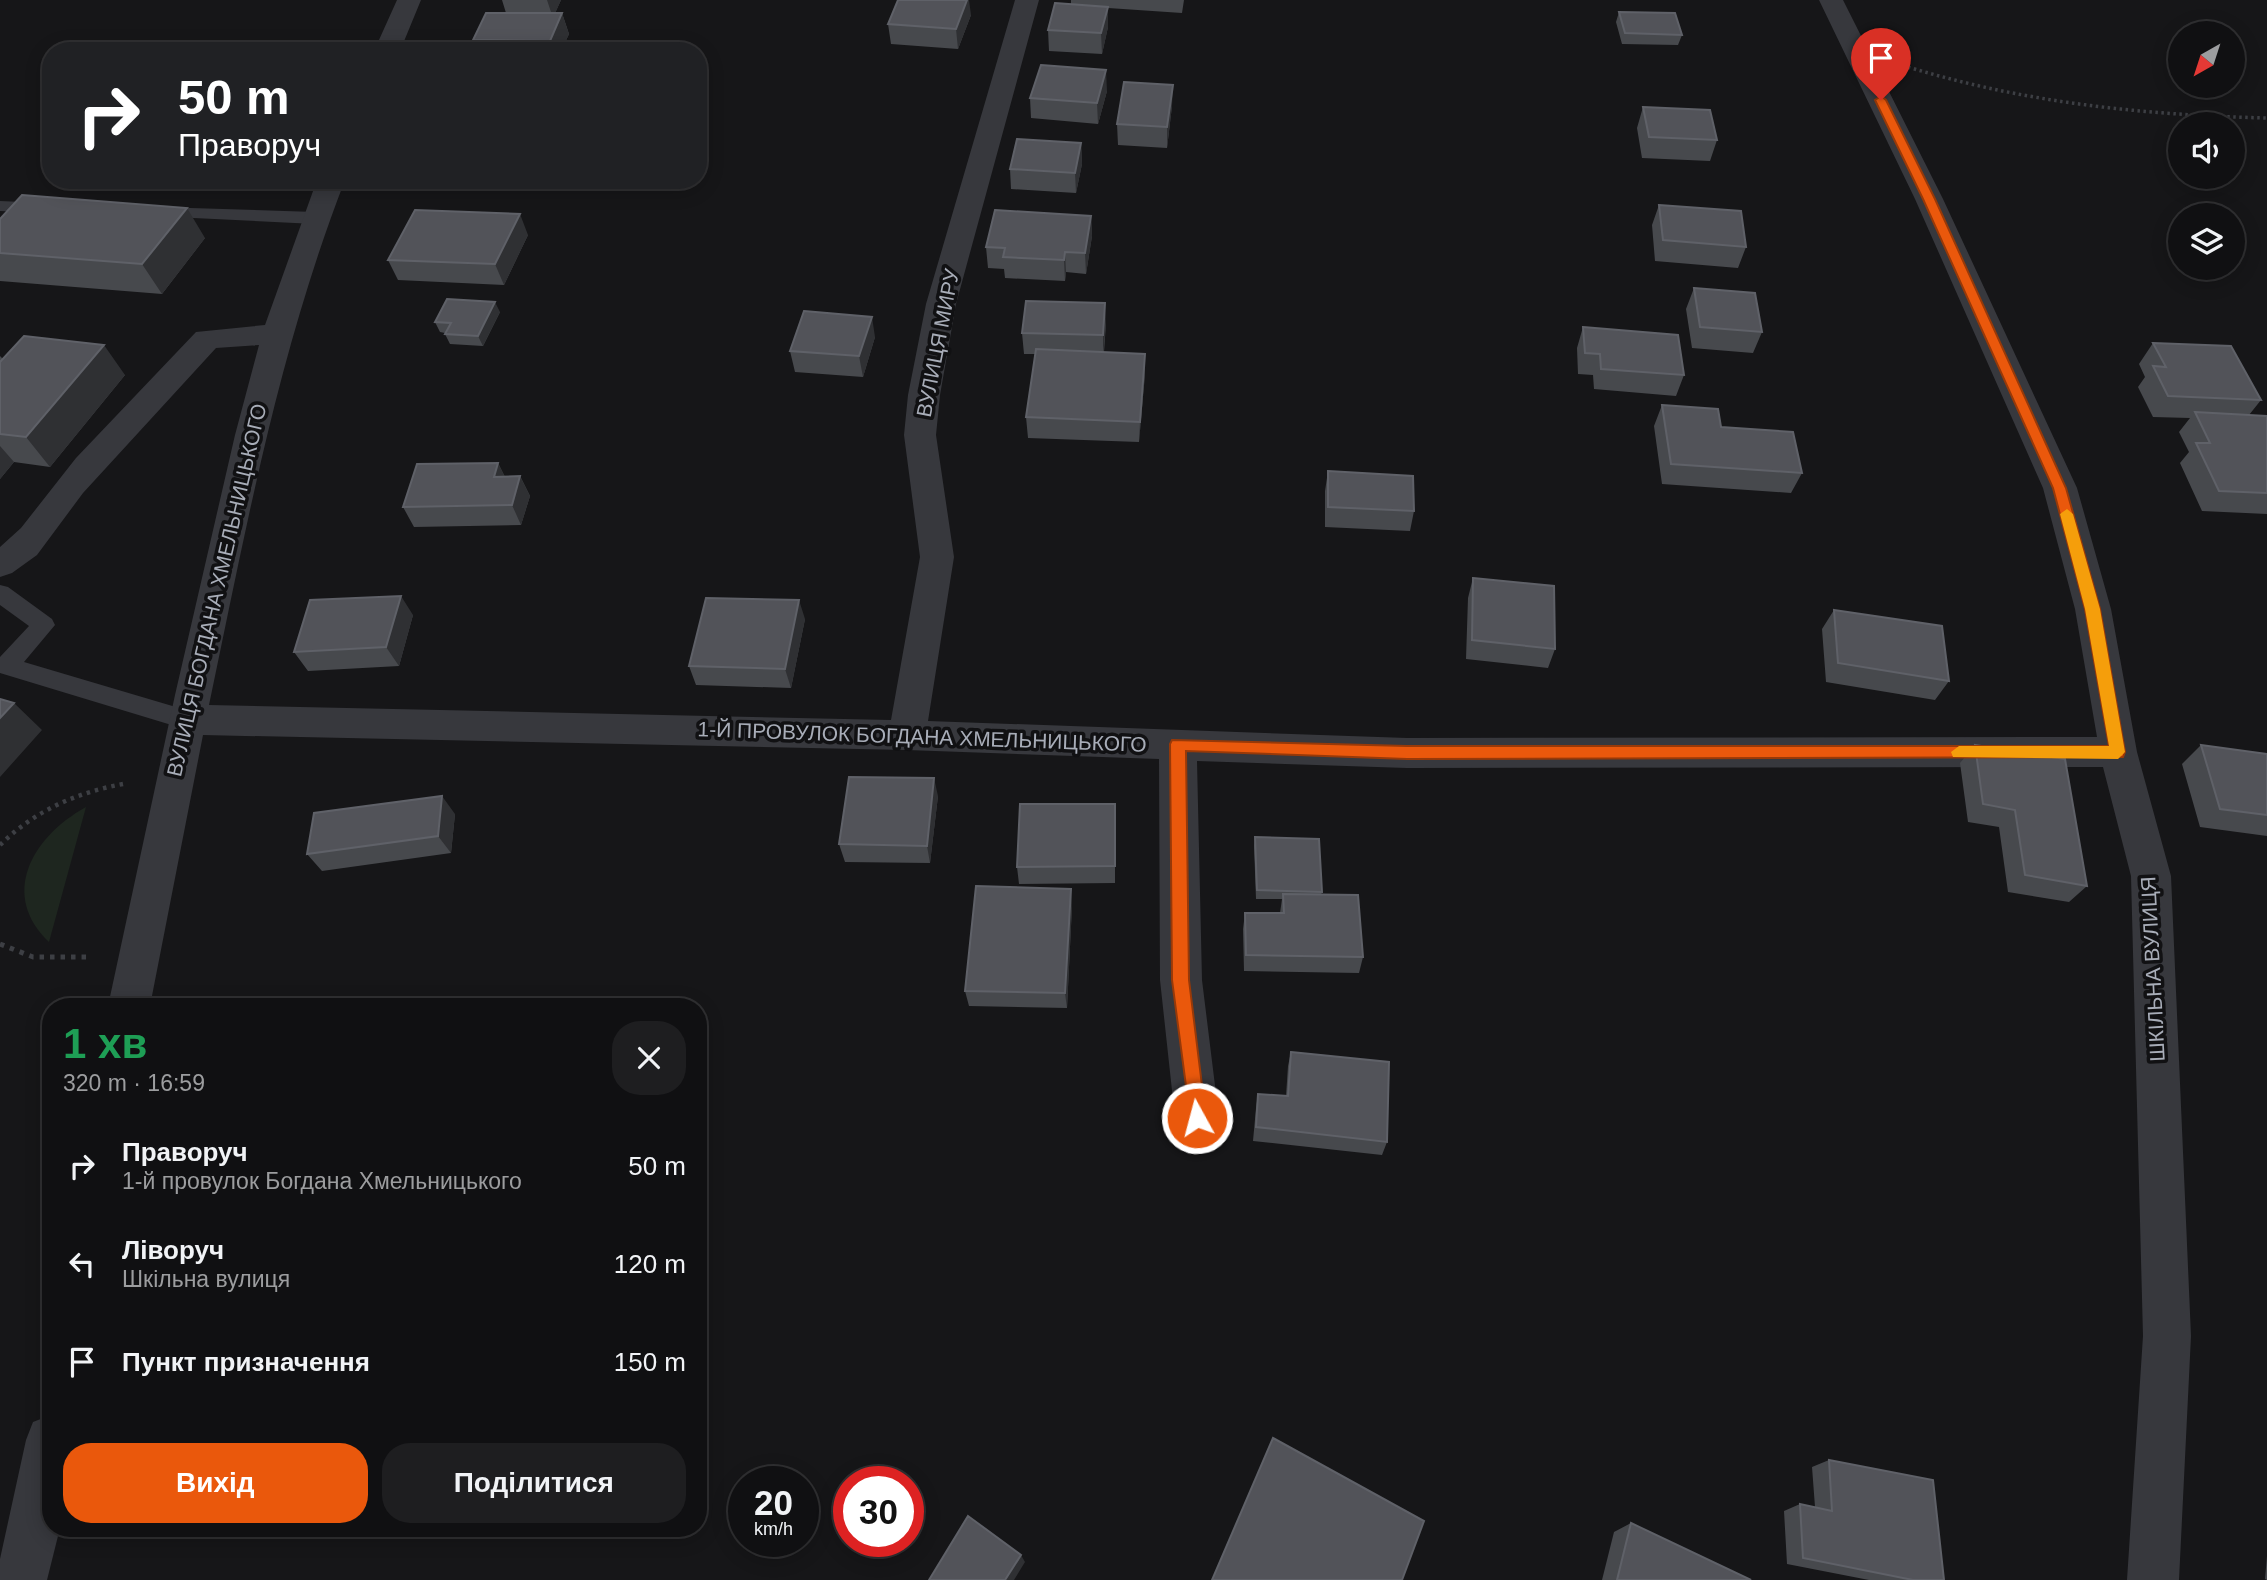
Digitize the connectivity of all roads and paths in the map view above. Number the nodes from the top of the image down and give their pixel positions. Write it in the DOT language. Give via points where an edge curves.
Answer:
graph roads {
  1 [pos="409,0"];
  2 [pos="1027,0"];
  3 [pos="1831,0"];
  4 [pos="391,42"];
  5 [pos="1857,50"];
  6 [pos="2267,118"];
  7 [pos="327,189"];
  8 [pos="0,206"];
  9 [pos="68,208"];
  10 [pos="137,211"];
  11 [pos="315,218"];
  12 [pos="275,334"];
  13 [pos="0,564"];
  14 [pos="0,593"];
  15 [pos="3,667"];
  16 [pos="188,720"];
  17 [pos="907,735"];
  18 [pos="1178,744"];
  19 [pos="2118,752"];
  20 [pos="175,775"];
  21 [pos="0,845"];
  22 [pos="0,944"];
  23 [pos="139,953"];
  24 [pos="131,998"];
  25 [pos="1197,1118"];
  26 [pos="42,1488"];
  27 [pos="21,1580"];
  28 [pos="2153,1580"];
  1 -- 4 [label="street"];
  2 -- 17 [label="street, ВУЛИЦЯ МИРУ" via="941,304 924,395 920,435 937,557"];
  3 -- 5 [label="street, ШКІЛЬНА ВУЛИЦЯ"];
  5 -- 6 [label="path" via="1973,88 2024,99 2088,108"];
  5 -- 19 [label="street, ШКІЛЬНА ВУЛИЦЯ" via="2060,488 2092,609"];
  7 -- 11 [label="street, ВУЛИЦЯ БОГДАНА ХМЕЛЬНИЦЬКОГО"];
  8 -- 9 [label="lane"];
  10 -- 11 [label="lane"];
  11 -- 12 [label="street, ВУЛИЦЯ БОГДАНА ХМЕЛЬНИЦЬКОГО"];
  12 -- 13 [label="street" via="207,339 69,487 39,533"];
  12 -- 16 [label="street, ВУЛИЦЯ БОГДАНА ХМЕЛЬНИЦЬКОГО"];
  14 -- 15 [label="lane" via="44,625"];
  15 -- 16 [label="lane"];
  16 -- 17 [label="street, 1-Й ПРОВУЛОК БОГДАНА ХМЕЛЬНИЦЬКОГО"];
  16 -- 20 [label="street, ВУЛИЦЯ БОГДАНА ХМЕЛЬНИЦЬКОГО"];
  17 -- 18 [label="street, 1-Й ПРОВУЛОК БОГДАНА ХМЕЛЬНИЦЬКОГО"];
  18 -- 19 [label="street, 1-Й ПРОВУЛОК БОГДАНА ХМЕЛЬНИЦЬКОГО" via="1407,753"];
  18 -- 25 [label="street" via="1181,980"];
  19 -- 28 [label="street, ШКІЛЬНА ВУЛИЦЯ" via="2151,876 2167,1336"];
  20 -- 21 [label="path" via="91,789 63,799 25,822"];
  20 -- 23 [label="street, ВУЛИЦЯ БОГДАНА ХМЕЛЬНИЦЬКОГО"];
  22 -- 23 [label="path" via="19,956 45,960"];
  23 -- 24 [label="street, ВУЛИЦЯ БОГДАНА ХМЕЛЬНИЦЬКОГО"];
  26 -- 27 [label="street"];
}
